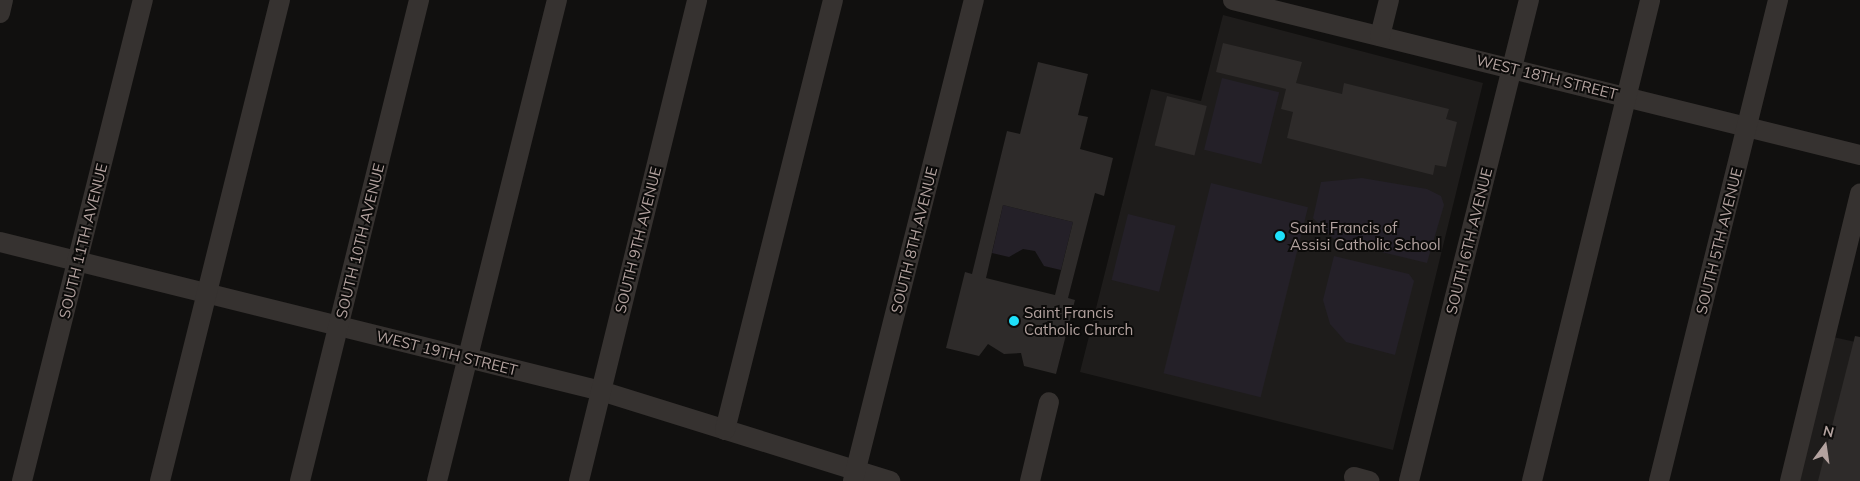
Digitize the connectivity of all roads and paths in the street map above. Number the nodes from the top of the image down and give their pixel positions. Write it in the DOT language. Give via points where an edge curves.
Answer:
graph roads {
  1 [pos="3,0"];
  2 [pos="143,0"];
  3 [pos="280,0"];
  4 [pos="419,0"];
  5 [pos="557,0"];
  6 [pos="697,0"];
  7 [pos="833,0"];
  8 [pos="974,0"];
  9 [pos="1389,0"];
  10 [pos="1530,0"];
  11 [pos="1650,0"];
  12 [pos="1778,0"];
  13 [pos="1244,1"];
  14 [pos="0,13"];
  15 [pos="1380,36"];
  16 [pos="1513,69"];
  17 [pos="1626,97"];
  18 [pos="1747,127"];
  19 [pos="1860,155"];
  20 [pos="1860,193"];
  21 [pos="0,242"];
  22 [pos="77,262"];
  23 [pos="206,295"];
  24 [pos="339,327"];
  25 [pos="467,358"];
  26 [pos="601,391"];
  27 [pos="1049,402"];
  28 [pos="725,430"];
  29 [pos="854,477"];
  30 [pos="22,481"];
  31 [pos="160,481"];
  32 [pos="300,481"];
  33 [pos="437,481"];
  34 [pos="579,481"];
  35 [pos="890,481"];
  36 [pos="1030,481"];
  37 [pos="1409,481"];
  38 [pos="1532,481"];
  39 [pos="1659,481"];
  40 [pos="1790,481"];
  1 -- 14 [label="street"];
  2 -- 22 [label="street, SOUTH 11TH AVENUE"];
  3 -- 23 [label="street"];
  4 -- 24 [label="street, SOUTH 10TH AVENUE"];
  5 -- 25 [label="street"];
  6 -- 26 [label="street, SOUTH 9TH AVENUE"];
  7 -- 28 [label="street"];
  8 -- 29 [label="street, SOUTH 8TH AVENUE"];
  9 -- 15 [label="street"];
  10 -- 16 [label="street, SOUTH 6TH AVENUE"];
  11 -- 17 [label="street"];
  12 -- 18 [label="street, SOUTH 5TH AVENUE"];
  13 -- 15 [label="street, WEST 18TH STREET"];
  15 -- 16 [label="street, WEST 18TH STREET"];
  16 -- 17 [label="street, WEST 18TH STREET"];
  16 -- 37 [label="street, SOUTH 6TH AVENUE"];
  17 -- 18 [label="street, WEST 18TH STREET"];
  17 -- 38 [label="street"];
  18 -- 19 [label="street, WEST 18TH STREET"];
  18 -- 39 [label="street, SOUTH 5TH AVENUE"];
  20 -- 40 [label="street"];
  21 -- 22 [label="street, WEST 19TH STREET"];
  22 -- 23 [label="street, WEST 19TH STREET"];
  22 -- 30 [label="street, SOUTH 11TH AVENUE"];
  23 -- 24 [label="street, WEST 19TH STREET"];
  23 -- 31 [label="street"];
  24 -- 25 [label="street, WEST 19TH STREET"];
  24 -- 32 [label="street, SOUTH 10TH AVENUE"];
  25 -- 26 [label="street, WEST 19TH STREET"];
  25 -- 33 [label="street"];
  26 -- 28 [label="street, WEST 19TH STREET"];
  26 -- 34 [label="street, SOUTH 9TH AVENUE"];
  27 -- 36 [label="street"];
  28 -- 29 [label="street, WEST 19TH STREET"];
  29 -- 35 [label="street, WEST 19TH STREET"];
}
